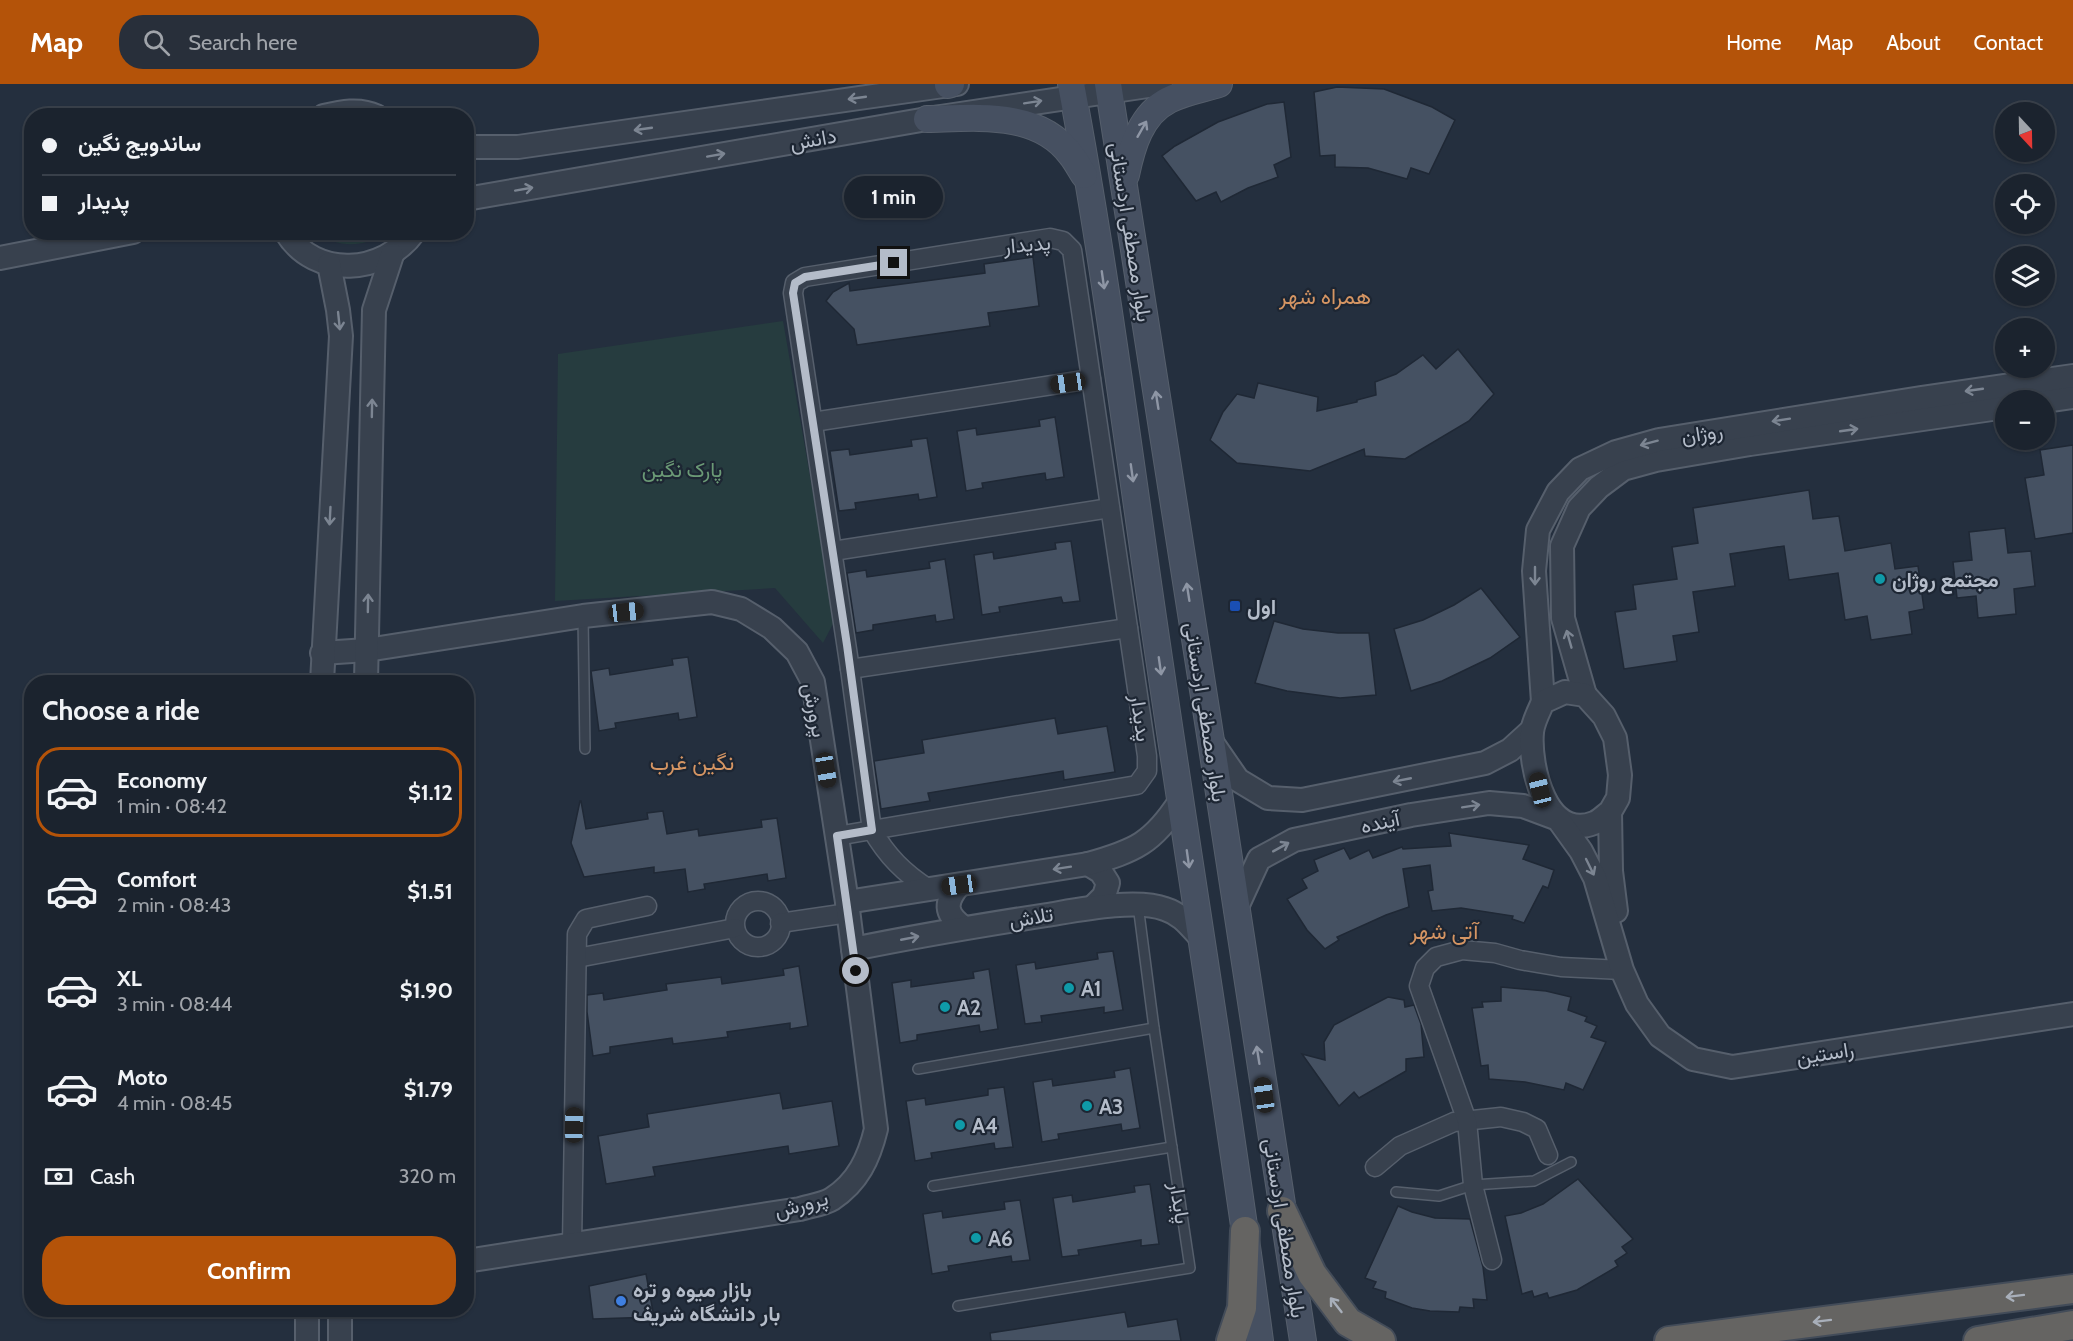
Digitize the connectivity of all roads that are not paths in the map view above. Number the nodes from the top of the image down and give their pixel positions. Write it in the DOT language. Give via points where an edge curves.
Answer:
graph roads {
  1 [pos="952,84"];
  2 [pos="1161,84"];
  3 [pos="1219,84"];
  4 [pos="1108,88"];
  5 [pos="1072,90"];
  6 [pos="927,119"];
  7 [pos="474,147"];
  8 [pos="1088,181"];
  9 [pos="1124,184"];
  10 [pos="474,198"];
  11 [pos="1131,236"];
  12 [pos="92,240"];
  13 [pos="291,240"];
  14 [pos="408,240"];
  15 [pos="1098,244"];
  16 [pos="392,255"];
  17 [pos="0,258"];
  18 [pos="329,264"];
  19 [pos="2073,376"];
  20 [pos="1091,379"];
  21 [pos="2073,397"];
  22 [pos="2055,399"];
  23 [pos="1995,408"];
  24 [pos="813,422"];
  25 [pos="1749,435"];
  26 [pos="1110,508"];
  27 [pos="833,551"];
  28 [pos="583,616"];
  29 [pos="1128,627"];
  30 [pos="367,650"];
  31 [pos="322,653"];
  32 [pos="850,669"];
  33 [pos="322,675"];
  34 [pos="366,675"];
  35 [pos="1585,695"];
  36 [pos="1543,702"];
  37 [pos="1532,730"];
  38 [pos="1211,741"];
  39 [pos="585,748"];
  40 [pos="1180,801"];
  41 [pos="1610,812"];
  42 [pos="1558,819"];
  43 [pos="872,830"];
  44 [pos="837,836"];
  45 [pos="1088,864"];
  46 [pos="959,885"];
  47 [pos="929,889"];
  48 [pos="1138,905"];
  49 [pos="647,906"];
  50 [pos="1093,907"];
  51 [pos="848,908"];
  52 [pos="1236,909"];
  53 [pos="780,923"];
  54 [pos="963,927"];
  55 [pos="735,928"];
  56 [pos="1200,937"];
  57 [pos="853,949"];
  58 [pos="577,958"];
  59 [pos="1622,970"];
  60 [pos="2073,1014"];
  61 [pos="1154,1028"];
  62 [pos="918,1069"];
  63 [pos="1467,1121"];
  64 [pos="1172,1147"];
  65 [pos="1548,1155"];
  66 [pos="1571,1162"];
  67 [pos="1374,1167"];
  68 [pos="1473,1185"];
  69 [pos="933,1186"];
  70 [pos="1396,1192"];
  71 [pos="1282,1211"];
  72 [pos="1245,1231"];
  73 [pos="572,1245"];
  74 [pos="474,1260"];
  75 [pos="1492,1260"];
  76 [pos="2073,1289"];
  77 [pos="958,1306"];
  78 [pos="307,1317"];
  79 [pos="340,1317"];
  80 [pos="2073,1325"];
  81 [pos="307,1341"];
  82 [pos="340,1341"];
  83 [pos="1230,1341"];
  84 [pos="1260,1341"];
  85 [pos="1303,1341"];
  86 [pos="1381,1341"];
  87 [pos="1669,1341"];
  88 [pos="1978,1341"];
  1 -- 7 [label="street, دانش, one-way" via="518,147"];
  2 -- 4 [label="street, دانش"];
  9 -- 3 [label="main road, one-way" via="1138,133 1153,110 1170,99"];
  4 -- 5 [label="street, دانش"];
  4 -- 9 [label="main road, بلوار مصطفی اردستانی"];
  6 -- 5 [label="street, دانش, one-way"];
  5 -- 8 [label="main road, بلوار مصطفی اردستانی"];
  6 -- 8 [label="main road" via="994,118 1027,123 1053,137 1071,154"];
  10 -- 6 [label="street, دانش, one-way"];
  8 -- 15 [label="main road, بلوار مصطفی اردستانی"];
  9 -- 11 [label="main road, بلوار مصطفی اردستانی"];
  11 -- 15 [label="main road" via="1123,226 1111,224 1101,232"];
  38 -- 11 [label="main road, بلوار مصطفی اردستانی, one-way"];
  12 -- 17 [label="street"];
  13 -- 18 [label="street"];
  14 -- 16 [label="street"];
  15 -- 40 [label="main road, بلوار مصطفی اردستانی, one-way"];
  16 -- 18 [label="street" via="351,267"];
  30 -- 16 [label="street, one-way" via="374,310"];
  18 -- 31 [label="street, one-way" via="341,336"];
  19 -- 25 [label="street, روژان, one-way"];
  20 -- 24 [label="street"];
  20 -- 24 [label="street, پدیدار" via="1072,250 1063,241 1050,238 805,277 795,283 793,293"];
  20 -- 26 [label="street, پدیدار"];
  21 -- 22 [label="street"];
  25 -- 23 [label="street, روژان, one-way"];
  24 -- 27 [label="street, پدیدار"];
  35 -- 25 [label="street, روژان, one-way" via="1563,618 1562,546 1579,508 1623,469"];
  25 -- 36 [label="street, روژان, one-way" via="1659,440 1616,452 1580,469 1558,492 1538,530 1534,571"];
  26 -- 27 [label="street"];
  26 -- 29 [label="street, پدیدار"];
  27 -- 32 [label="street, پدیدار"];
  28 -- 30 [label="street, پرورش"];
  28 -- 39 [label="lane"];
  28 -- 44 [label="street, پرورش" via="712,602 741,609 772,628 797,652 813,682"];
  29 -- 32 [label="street"];
  29 -- 43 [label="street, پدیدار" via="1147,756 1147,771 1137,785"];
  30 -- 31 [label="street, پرورش"];
  30 -- 34 [label="street"];
  31 -- 33 [label="street"];
  32 -- 43 [label="street, پدیدار"];
  35 -- 36 [label="street" via="1565,692"];
  35 -- 41 [label="street" via="1604,716 1614,738 1620,775 1618,798"];
  36 -- 37 [label="street"];
  37 -- 38 [label="street, one-way" via="1510,750 1485,763 1302,800 1268,798 1238,780"];
  37 -- 42 [label="street" via="1532,758 1540,790"];
  38 -- 52 [label="main road, بلوار مصطفی اردستانی"];
  40 -- 45 [label="street, تلاش" via="1148,841"];
  40 -- 56 [label="main road, بلوار مصطفی اردستانی, one-way"];
  41 -- 42 [label="street" via="1594,823 1576,825"];
  41 -- 59 [label="street" via="1611,871"];
  52 -- 42 [label="street, آینده, one-way" via="1259,859 1294,840 1489,802 1522,806"];
  42 -- 59 [label="street, one-way" via="1595,878"];
  43 -- 44 [label="street"];
  43 -- 47 [label="street, پدیدار" via="893,862"];
  44 -- 51 [label="street, پرورش"];
  45 -- 46 [label="street, تلاش, one-way"];
  45 -- 50 [label="street" via="1101,872 1108,883 1104,896"];
  46 -- 47 [label="street, تلاش"];
  46 -- 54 [label="street" via="948,908 952,919"];
  47 -- 51 [label="street, تلاش"];
  48 -- 50 [label="street, تلاش"];
  48 -- 56 [label="street, تلاش" via="1163,908 1182,916"];
  48 -- 61 [label="lane, پایدار"];
  49 -- 58 [label="street" via="586,919 577,934"];
  50 -- 54 [label="street, تلاش"];
  51 -- 53 [label="street"];
  51 -- 57 [label="street, پرورش"];
  71 -- 52 [label="main road, بلوار مصطفی اردستانی, one-way"];
  53 -- 55 [label="street" via="779,934 762,947 747,945"];
  53 -- 55 [label="street" via="774,908 761,901 741,908"];
  57 -- 54 [label="street, تلاش, one-way"];
  55 -- 58 [label="street"];
  56 -- 72 [label="main road, بلوار مصطفی اردستانی"];
  57 -- 73 [label="street, پرورش" via="876,1129 869,1155 853,1181 831,1200 800,1209"];
  58 -- 73 [label="street"];
  59 -- 60 [label="street, راستین" via="1637,1004 1660,1036 1693,1059 1732,1067"];
  59 -- 63 [label="street" via="1560,967 1495,952 1462,950 1436,957 1425,968 1419,986"];
  61 -- 62 [label="lane"];
  61 -- 64 [label="lane, پایدار"];
  63 -- 65 [label="street" via="1502,1117 1523,1122 1538,1129"];
  63 -- 67 [label="street" via="1454,1122 1400,1146"];
  63 -- 68 [label="street"];
  64 -- 69 [label="lane"];
  64 -- 77 [label="lane, پایدار" via="1190,1268"];
  66 -- 68 [label="lane" via="1534,1181"];
  68 -- 70 [label="lane" via="1439,1196"];
  68 -- 75 [label="street"];
  71 -- 85 [label="main road, بلوار مصطفی اردستانی"];
  86 -- 71 [label="highway, one-way" via="1348,1322 1312,1274"];
  72 -- 83 [label="highway" via="1242,1308"];
  72 -- 84 [label="main road, بلوار مصطفی اردستانی"];
  73 -- 74 [label="street, پرورش"];
  76 -- 87 [label="highway, one-way"];
  78 -- 81 [label="street"];
  79 -- 82 [label="street"];
  80 -- 88 [label="highway"];
}
